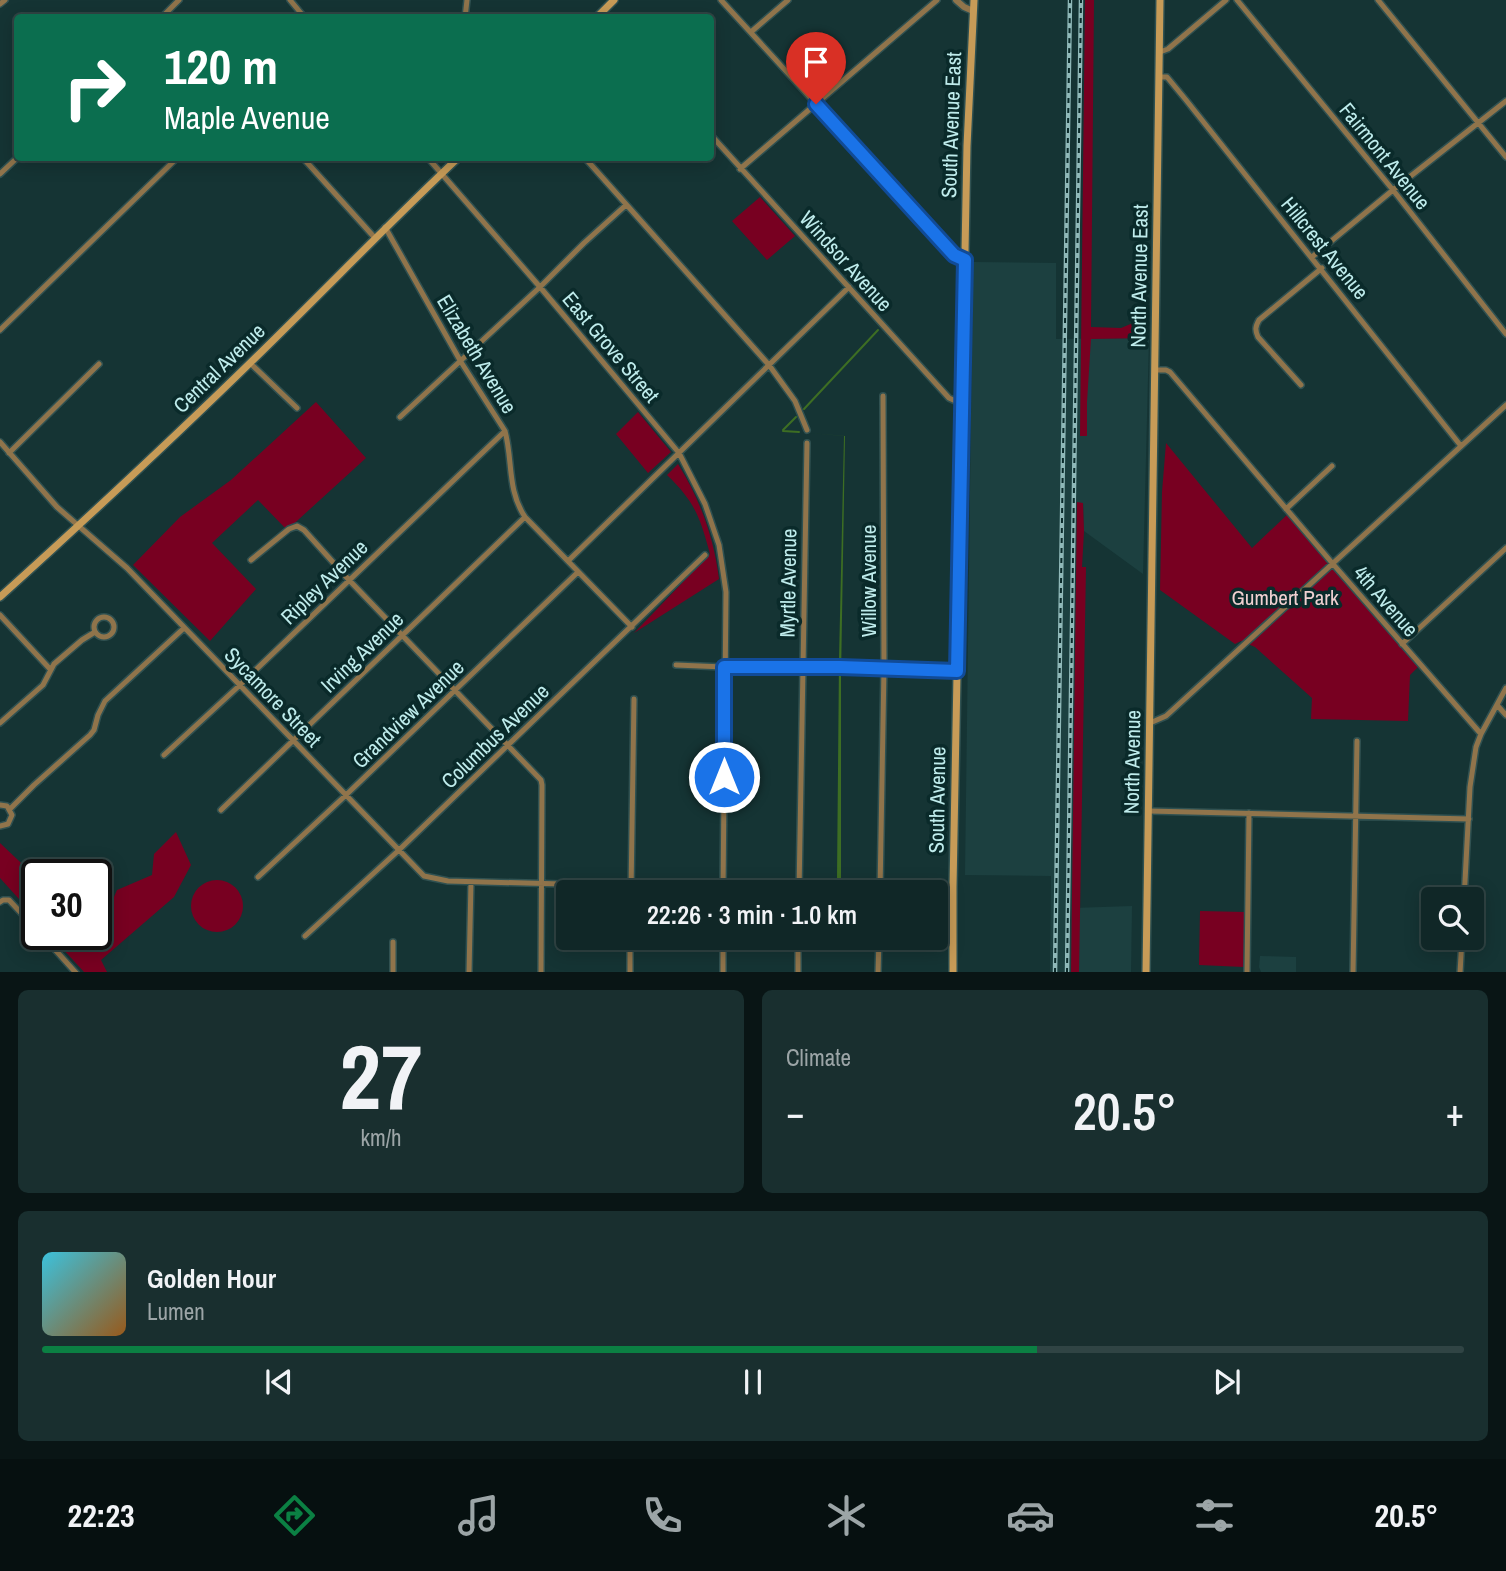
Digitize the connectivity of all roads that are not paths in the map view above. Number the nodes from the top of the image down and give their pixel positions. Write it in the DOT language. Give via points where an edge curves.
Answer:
graph roads {
  1 [pos="5,0"];
  2 [pos="179,0"];
  3 [pos="290,0"];
  4 [pos="614,0"];
  5 [pos="721,0"];
  6 [pos="788,0"];
  7 [pos="937,0"];
  8 [pos="956,0"];
  9 [pos="974,0"];
  10 [pos="1160,0"];
  11 [pos="1226,0"];
  12 [pos="1237,0"];
  13 [pos="1378,0"];
  14 [pos="0,4"];
  15 [pos="973,11"];
  16 [pos="165,14"];
  17 [pos="302,14"];
  18 [pos="600,14"];
  19 [pos="751,32"];
  20 [pos="1160,52"];
  21 [pos="1160,76"];
  22 [pos="1506,101"];
  23 [pos="816,104"];
  24 [pos="1478,123"];
  25 [pos="714,139"];
  26 [pos="1506,157"];
  27 [pos="14,161"];
  28 [pos="174,161"];
  29 [pos="306,161"];
  30 [pos="431,161"];
  31 [pos="454,161"];
  32 [pos="588,161"];
  33 [pos="740,169"];
  34 [pos="441,173"];
  35 [pos="0,174"];
  36 [pos="1393,190"];
  37 [pos="626,205"];
  38 [pos="385,228"];
  39 [pos="374,238"];
  40 [pos="1312,257"];
  41 [pos="965,260"];
  42 [pos="1322,268"];
  43 [pos="540,287"];
  44 [pos="849,287"];
  45 [pos="0,330"];
  46 [pos="1506,334"];
  47 [pos="461,362"];
  48 [pos="250,363"];
  49 [pos="99,364"];
  50 [pos="769,365"];
  51 [pos="1155,370"];
  52 [pos="1301,385"];
  53 [pos="883,396"];
  54 [pos="962,404"];
  55 [pos="1506,405"];
  56 [pos="297,408"];
  57 [pos="400,418"];
  58 [pos="807,430"];
  59 [pos="505,431"];
  60 [pos="0,442"];
  61 [pos="807,443"];
  62 [pos="1461,446"];
  63 [pos="9,453"];
  64 [pos="679,453"];
  65 [pos="1332,466"];
  66 [pos="1286,509"];
  67 [pos="525,517"];
  68 [pos="79,526"];
  69 [pos="1506,548"];
  70 [pos="1152,552"];
  71 [pos="705,555"];
  72 [pos="251,560"];
  73 [pos="568,561"];
  74 [pos="1333,564"];
  75 [pos="578,572"];
  76 [pos="349,580"];
  77 [pos="0,597"];
  78 [pos="0,615"];
  79 [pos="632,627"];
  80 [pos="184,628"];
  81 [pos="95,632"];
  82 [pos="402,635"];
  83 [pos="1402,643"];
  84 [pos="676,665"];
  85 [pos="724,667"];
  86 [pos="802,667"];
  87 [pos="884,668"];
  88 [pos="50,669"];
  89 [pos="957,671"];
  90 [pos="240,685"];
  91 [pos="1506,688"];
  92 [pos="454,690"];
  93 [pos="634,699"];
  94 [pos="1497,705"];
  95 [pos="1506,715"];
  96 [pos="0,723"];
  97 [pos="1150,723"];
  98 [pos="1480,734"];
  99 [pos="294,740"];
  100 [pos="1357,741"];
  101 [pos="507,745"];
  102 [pos="164,755"];
  103 [pos="346,795"];
  104 [pos="0,805"];
  105 [pos="10,809"];
  106 [pos="221,810"];
  107 [pos="1149,811"];
  108 [pos="1249,813"];
  109 [pos="1356,816"];
  110 [pos="1469,819"];
  111 [pos="0,826"];
  112 [pos="399,850"];
  113 [pos="258,877"];
  114 [pos="631,880"];
  115 [pos="723,880"];
  116 [pos="799,880"];
  117 [pos="880,880"];
  118 [pos="471,882"];
  119 [pos="542,883"];
  120 [pos="556,884"];
  121 [pos="948,887"];
  122 [pos="953,887"];
  123 [pos="1465,887"];
  124 [pos="3,901"];
  125 [pos="21,913"];
  126 [pos="305,936"];
  127 [pos="393,942"];
  128 [pos="56,950"];
  129 [pos="630,950"];
  130 [pos="723,950"];
  131 [pos="798,950"];
  132 [pos="879,950"];
  133 [pos="1461,950"];
  134 [pos="76,972"];
  135 [pos="393,972"];
  136 [pos="469,972"];
  137 [pos="541,972"];
  138 [pos="630,972"];
  139 [pos="723,972"];
  140 [pos="798,972"];
  141 [pos="878,972"];
  142 [pos="953,972"];
  143 [pos="1146,972"];
  144 [pos="1247,972"];
  145 [pos="1353,972"];
  146 [pos="1460,972"];
  1 -- 14 [label="street"];
  2 -- 16 [label="street"];
  3 -- 17 [label="street"];
  4 -- 18 [label="main road"];
  5 -- 19 [label="street"];
  6 -- 19 [label="street"];
  7 -- 23 [label="street"];
  8 -- 15 [label="street"];
  9 -- 15 [label="main road, South Avenue East"];
  10 -- 20 [label="main road, North Avenue East"];
  11 -- 20 [label="street"];
  12 -- 36 [label="street, Fairmont Avenue"];
  13 -- 24 [label="street"];
  15 -- 41 [label="main road, South Avenue East"];
  19 -- 23 [label="street"];
  20 -- 21 [label="main road, North Avenue East"];
  21 -- 40 [label="street, Hillcrest Avenue" via="1167,77"];
  21 -- 51 [label="main road, North Avenue East"];
  22 -- 24 [label="street"];
  23 -- 33 [label="street"];
  23 -- 41 [label="street" via="954,255"];
  24 -- 26 [label="street"];
  24 -- 36 [label="street"];
  25 -- 33 [label="street, Windsor Avenue"];
  27 -- 35 [label="street"];
  28 -- 45 [label="street"];
  29 -- 39 [label="street"];
  30 -- 34 [label="street, East Grove Street"];
  31 -- 34 [label="main road, Central Avenue"];
  32 -- 37 [label="street"];
  33 -- 44 [label="street, Windsor Avenue"];
  34 -- 38 [label="main road, Central Avenue"];
  34 -- 43 [label="street, East Grove Street"];
  36 -- 40 [label="street"];
  36 -- 46 [label="street, Fairmont Avenue"];
  37 -- 43 [label="street"];
  37 -- 50 [label="street"];
  38 -- 39 [label="main road, Central Avenue"];
  38 -- 47 [label="street, Elizabeth Avenue"];
  39 -- 48 [label="main road, Central Avenue"];
  40 -- 42 [label="street, Hillcrest Avenue"];
  41 -- 54 [label="main road, South Avenue East"];
  42 -- 52 [label="street" via="1255,326 1258,337"];
  42 -- 62 [label="street, Hillcrest Avenue"];
  43 -- 47 [label="street"];
  43 -- 64 [label="street, East Grove Street"];
  44 -- 50 [label="street"];
  44 -- 54 [label="street, Windsor Avenue" via="949,398"];
  47 -- 57 [label="street"];
  47 -- 59 [label="street, Elizabeth Avenue"];
  48 -- 56 [label="street"];
  48 -- 68 [label="main road, Central Avenue"];
  49 -- 63 [label="street"];
  50 -- 58 [label="street" via="795,401"];
  50 -- 64 [label="street"];
  51 -- 66 [label="street, 4th Avenue" via="1170,372"];
  51 -- 70 [label="main road, North Avenue East"];
  53 -- 87 [label="street, Willow Avenue"];
  54 -- 89 [label="main road, South Avenue East"];
  55 -- 62 [label="street"];
  59 -- 67 [label="street, Elizabeth Avenue" via="514,498"];
  59 -- 76 [label="street, Ripley Avenue"];
  60 -- 63 [label="street, Sycamore Street"];
  61 -- 86 [label="street, Myrtle Avenue"];
  62 -- 74 [label="street"];
  63 -- 68 [label="street, Sycamore Street"];
  64 -- 73 [label="street"];
  64 -- 85 [label="street, East Grove Street" via="705,504 719,545 726,592"];
  65 -- 66 [label="street"];
  66 -- 74 [label="street, 4th Avenue"];
  67 -- 73 [label="street, Elizabeth Avenue"];
  67 -- 82 [label="street, Irving Avenue"];
  68 -- 77 [label="main road, Central Avenue"];
  68 -- 80 [label="street, Sycamore Street"];
  69 -- 83 [label="street"];
  70 -- 97 [label="main road, North Avenue"];
  71 -- 79 [label="street, Columbus Avenue"];
  72 -- 76 [label="street" via="297,526"];
  73 -- 75 [label="street, Elizabeth Avenue"];
  74 -- 83 [label="street, 4th Avenue"];
  74 -- 97 [label="street" via="1167,716"];
  75 -- 79 [label="street, Elizabeth Avenue"];
  75 -- 92 [label="street, Grandview Avenue"];
  76 -- 82 [label="street"];
  76 -- 90 [label="street, Ripley Avenue"];
  78 -- 88 [label="street"];
  79 -- 101 [label="street, Columbus Avenue"];
  80 -- 90 [label="street, Sycamore Street"];
  80 -- 105 [label="street" via="105,702 90,735"];
  81 -- 88 [label="street"];
  82 -- 92 [label="street"];
  82 -- 99 [label="street, Irving Avenue"];
  83 -- 98 [label="street, 4th Avenue"];
  84 -- 85 [label="street"];
  85 -- 86 [label="street"];
  85 -- 115 [label="street, East Grove Street"];
  86 -- 87 [label="street"];
  86 -- 116 [label="street, Myrtle Avenue"];
  87 -- 89 [label="street"];
  87 -- 117 [label="street, Willow Avenue"];
  88 -- 96 [label="street" via="43,685"];
  89 -- 122 [label="main road, South Avenue"];
  90 -- 99 [label="street, Sycamore Street"];
  90 -- 102 [label="street, Ripley Avenue"];
  91 -- 94 [label="street"];
  92 -- 101 [label="street"];
  92 -- 103 [label="street, Grandview Avenue"];
  93 -- 114 [label="street"];
  94 -- 95 [label="street"];
  94 -- 98 [label="street"];
  97 -- 107 [label="main road, North Avenue"];
  98 -- 110 [label="street"];
  99 -- 103 [label="street, Sycamore Street"];
  99 -- 106 [label="street, Irving Avenue"];
  100 -- 109 [label="street"];
  101 -- 112 [label="street, Columbus Avenue"];
  101 -- 119 [label="street" via="541,780"];
  103 -- 112 [label="street, Sycamore Street"];
  103 -- 113 [label="street, Grandview Avenue"];
  104 -- 105 [label="street"];
  105 -- 111 [label="street" via="10,821"];
  107 -- 108 [label="street"];
  107 -- 143 [label="main road, North Avenue"];
  108 -- 109 [label="street"];
  108 -- 144 [label="street"];
  109 -- 110 [label="street"];
  109 -- 145 [label="street"];
  110 -- 123 [label="street"];
  112 -- 118 [label="street, Sycamore Street" via="424,876"];
  112 -- 126 [label="street, Columbus Avenue"];
  118 -- 119 [label="street, Sycamore Street"];
  118 -- 136 [label="street"];
  119 -- 120 [label="street, Sycamore Street"];
  119 -- 137 [label="street"];
  121 -- 122 [label="street, Sycamore Street"];
  122 -- 142 [label="main road, South Avenue"];
  124 -- 125 [label="street" via="9,900"];
  127 -- 135 [label="street"];
  128 -- 134 [label="street"];
  129 -- 138 [label="street"];
  130 -- 139 [label="street"];
  131 -- 140 [label="street"];
  132 -- 141 [label="street"];
  133 -- 146 [label="street"];
}
